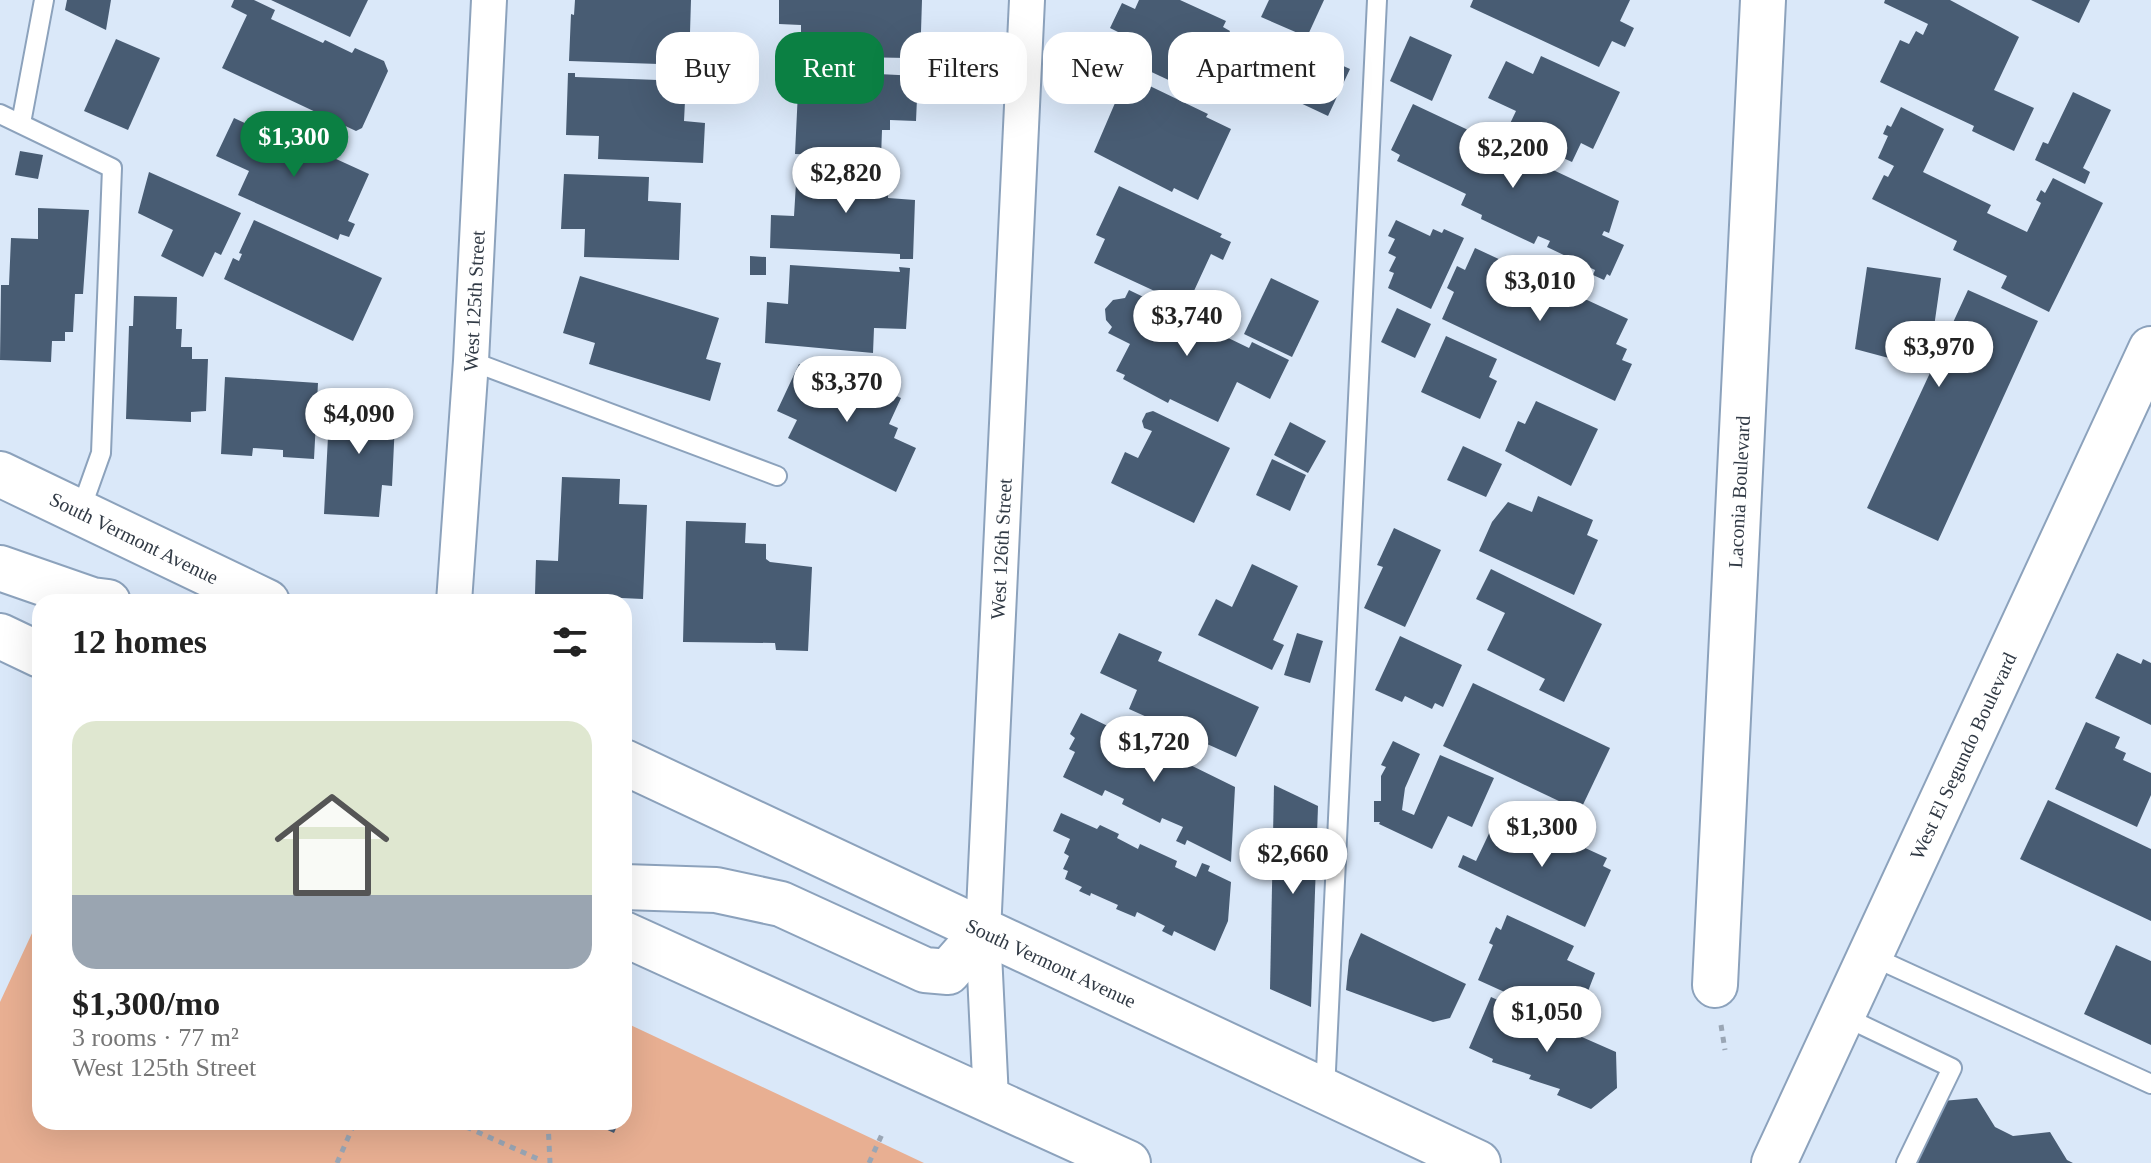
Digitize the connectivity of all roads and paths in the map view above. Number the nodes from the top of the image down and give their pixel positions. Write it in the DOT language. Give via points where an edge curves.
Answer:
graph roads {
  1 [pos="44,0"];
  2 [pos="489,0"];
  3 [pos="1027,0"];
  4 [pos="1377,0"];
  5 [pos="1763,0"];
  6 [pos="0,114"];
  7 [pos="21,123"];
  8 [pos="2151,349"];
  9 [pos="471,361"];
  10 [pos="0,474"];
  11 [pos="777,476"];
  12 [pos="80,512"];
  13 [pos="0,568"];
  14 [pos="75,594"];
  15 [pos="250,594"];
  16 [pos="455,594"];
  17 [pos="632,766"];
  18 [pos="632,887"];
  19 [pos="983,932"];
  20 [pos="632,938"];
  21 [pos="1871,956"];
  22 [pos="1715,985"];
  23 [pos="1843,1016"];
  24 [pos="2151,1084"];
  25 [pos="1325,1091"];
  26 [pos="991,1099"];
  27 [pos="351,1130"];
  28 [pos="472,1130"];
  29 [pos="548,1130"];
  30 [pos="883,1132"];
  31 [pos="538,1161"];
  32 [pos="1777,1162"];
  33 [pos="337,1163"];
  34 [pos="549,1163"];
  35 [pos="869,1163"];
  36 [pos="1128,1163"];
  37 [pos="1478,1163"];
  38 [pos="1906,1163"];
  1 -- 7 [label="lane"];
  2 -- 9 [label="street, West 125th Street"];
  3 -- 19 [label="street, West 126th Street"];
  4 -- 25 [label="lane"];
  5 -- 22 [label="main road, Laconia Boulevard"];
  6 -- 7 [label="lane"];
  7 -- 12 [label="lane" via="112,168 101,453"];
  8 -- 21 [label="main road, West El Segundo Boulevard"];
  9 -- 11 [label="lane"];
  9 -- 16 [label="street, West 125th Street"];
  10 -- 12 [label="main road, South Vermont Avenue"];
  12 -- 15 [label="main road, South Vermont Avenue"];
  13 -- 14 [label="main road"];
  17 -- 19 [label="main road, South Vermont Avenue"];
  18 -- 19 [label="main road" via="716,890 781,904 925,970 948,972"];
  19 -- 25 [label="main road, South Vermont Avenue"];
  19 -- 26 [label="street, West 126th Street"];
  20 -- 26 [label="main road"];
  21 -- 23 [label="main road, West El Segundo Boulevard"];
  21 -- 24 [label="lane"];
  23 -- 32 [label="main road, West El Segundo Boulevard"];
  23 -- 38 [label="lane" via="1952,1068"];
  25 -- 37 [label="main road, South Vermont Avenue"];
  26 -- 36 [label="main road"];
  27 -- 33 [label="path"];
  28 -- 31 [label="path"];
  29 -- 34 [label="path"];
  30 -- 35 [label="path"];
  31 -- 34 [label="path"];
}
